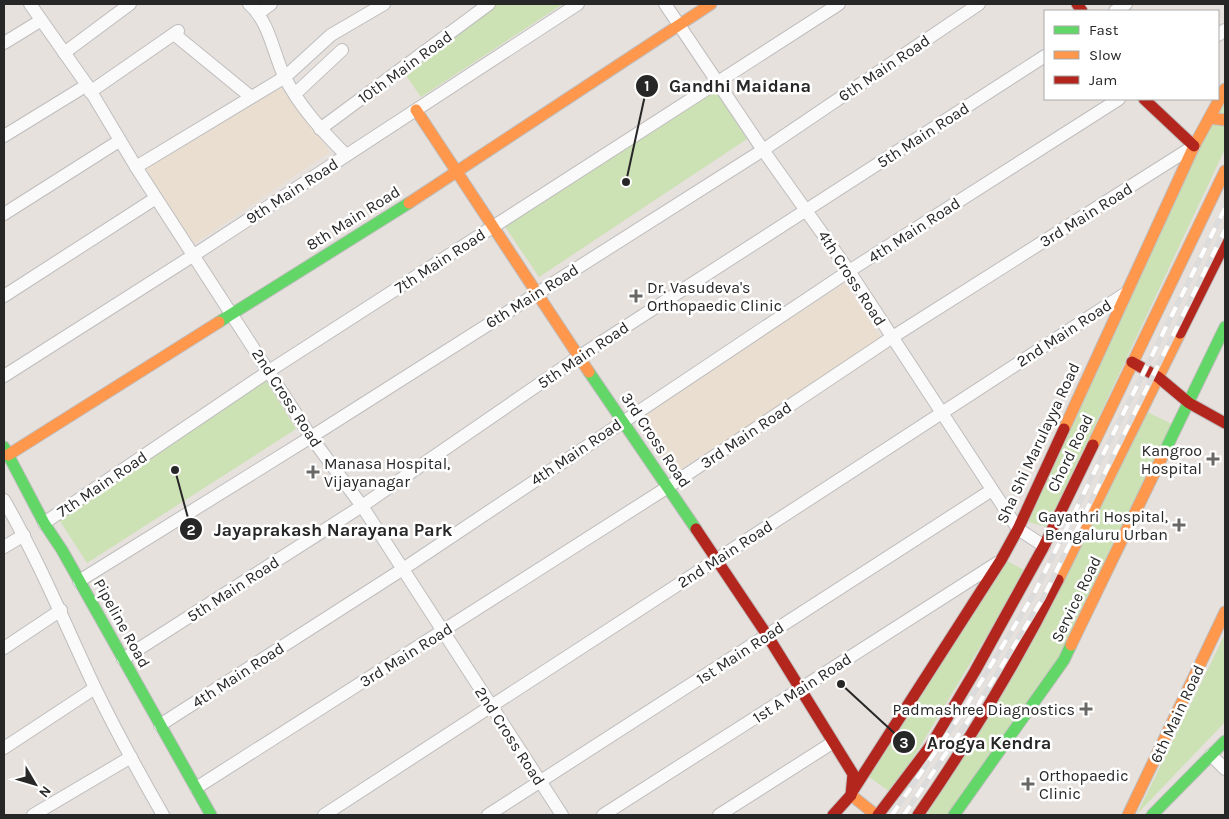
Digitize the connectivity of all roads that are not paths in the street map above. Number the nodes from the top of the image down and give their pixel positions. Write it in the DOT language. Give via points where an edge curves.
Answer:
graph roads {
  1 [pos="30,4"];
  2 [pos="130,4"];
  3 [pos="249,4"];
  4 [pos="271,4"];
  5 [pos="382,4"];
  6 [pos="489,4"];
  7 [pos="578,4"];
  8 [pos="665,4"];
  9 [pos="711,4"];
  10 [pos="839,4"];
  11 [pos="979,4"];
  12 [pos="259,13"];
  13 [pos="40,21"];
  14 [pos="680,25"];
  15 [pos="4,44"];
  16 [pos="342,50"];
  17 [pos="64,53"];
  18 [pos="1044,57"];
  19 [pos="285,77"];
  20 [pos="719,81"];
  21 [pos="88,89"];
  22 [pos="1225,89"];
  23 [pos="296,93"];
  24 [pos="252,97"];
  25 [pos="1117,100"];
  26 [pos="1145,100"];
  27 [pos="416,110"];
  28 [pos="1210,118"];
  29 [pos="1225,120"];
  30 [pos="320,129"];
  31 [pos="4,136"];
  32 [pos="119,140"];
  33 [pos="1194,146"];
  34 [pos="763,150"];
  35 [pos="346,155"];
  36 [pos="136,167"];
  37 [pos="1225,171"];
  38 [pos="458,172"];
  39 [pos="156,198"];
  40 [pos="806,210"];
  41 [pos="4,214"];
  42 [pos="492,227"];
  43 [pos="1225,243"];
  44 [pos="194,255"];
  45 [pos="849,271"];
  46 [pos="536,293"];
  47 [pos="1126,293"];
  48 [pos="4,296"];
  49 [pos="232,313"];
  50 [pos="1225,327"];
  51 [pos="892,338"];
  52 [pos="580,356"];
  53 [pos="1132,362"];
  54 [pos="269,371"];
  55 [pos="4,376"];
  56 [pos="1158,377"];
  57 [pos="1189,403"];
  58 [pos="941,413"];
  59 [pos="622,421"];
  60 [pos="1225,423"];
  61 [pos="312,437"];
  62 [pos="5,453"];
  63 [pos="668,487"];
  64 [pos="992,490"];
  65 [pos="4,503"];
  66 [pos="362,506"];
  67 [pos="44,523"];
  68 [pos="1018,528"];
  69 [pos="24,534"];
  70 [pos="1044,546"];
  71 [pos="4,547"];
  72 [pos="717,559"];
  73 [pos="1001,560"];
  74 [pos="403,569"];
  75 [pos="79,581"];
  76 [pos="61,610"];
  77 [pos="1225,612"];
  78 [pos="442,632"];
  79 [pos="768,635"];
  80 [pos="4,648"];
  81 [pos="123,660"];
  82 [pos="95,688"];
  83 [pos="800,689"];
  84 [pos="491,707"];
  85 [pos="160,725"];
  86 [pos="1225,741"];
  87 [pos="832,743"];
  88 [pos="4,748"];
  89 [pos="1211,755"];
  90 [pos="131,758"];
  91 [pos="1225,769"];
  92 [pos="540,782"];
  93 [pos="196,788"];
  94 [pos="851,795"];
  95 [pos="33,815"];
  96 [pos="163,815"];
  97 [pos="212,815"];
  98 [pos="324,815"];
  99 [pos="488,815"];
  100 [pos="562,815"];
  101 [pos="603,815"];
  102 [pos="719,815"];
  103 [pos="833,815"];
  104 [pos="877,815"];
  105 [pos="918,815"];
  106 [pos="954,815"];
  107 [pos="1128,815"];
  108 [pos="1152,815"];
  1 -- 13 [label="street, 2nd Cross Road"];
  2 -- 17 [label="street"];
  3 -- 12 [label="street"];
  4 -- 12 [label="street"];
  5 -- 19 [label="street" via="331,35"];
  6 -- 30 [label="street, 10th Main Road"];
  7 -- 27 [label="street, 9th Main Road"];
  8 -- 14 [label="street, 4th Cross Road"];
  9 -- 14 [label="street, 8th Main Road"];
  10 -- 20 [label="street, 7th Main Road"];
  11 -- 34 [label="street, 6th Main Road"];
  12 -- 19 [label="street"];
  13 -- 15 [label="street"];
  13 -- 17 [label="street, 2nd Cross Road"];
  14 -- 20 [label="street, 4th Cross Road"];
  14 -- 38 [label="street, 8th Main Road"];
  16 -- 23 [label="street"];
  17 -- 21 [label="street, 2nd Cross Road"];
  18 -- 40 [label="street, 5th Main Road"];
  19 -- 23 [label="street"];
  19 -- 24 [label="street"];
  20 -- 34 [label="street, 4th Cross Road"];
  20 -- 42 [label="street, 7th Main Road"];
  21 -- 24 [label="street" via="176,33"];
  21 -- 31 [label="street"];
  21 -- 32 [label="street, 2nd Cross Road"];
  22 -- 28 [label="street, Sha Shi Marulayya Road"];
  23 -- 30 [label="street"];
  24 -- 36 [label="street"];
  25 -- 45 [label="street, 4th Main Road"];
  26 -- 33 [label="street"];
  27 -- 35 [label="street, 9th Main Road"];
  27 -- 38 [label="street, 3rd Cross Road"];
  28 -- 29 [label="street"];
  28 -- 33 [label="street, Sha Shi Marulayya Road"];
  30 -- 35 [label="street"];
  32 -- 36 [label="street, 2nd Cross Road"];
  32 -- 41 [label="street"];
  33 -- 47 [label="street, Sha Shi Marulayya Road"];
  33 -- 51 [label="street, 3rd Main Road"];
  34 -- 40 [label="street, 4th Cross Road"];
  34 -- 46 [label="street, 6th Main Road"];
  35 -- 44 [label="street, 9th Main Road"];
  36 -- 39 [label="street, 2nd Cross Road"];
  37 -- 53 [label="street, Chord Road"];
  38 -- 42 [label="street, 3rd Cross Road"];
  38 -- 49 [label="street, 8th Main Road"];
  39 -- 44 [label="street, 2nd Cross Road"];
  39 -- 48 [label="street"];
  40 -- 45 [label="street, 4th Cross Road"];
  40 -- 52 [label="street, 5th Main Road"];
  42 -- 46 [label="street, 3rd Cross Road"];
  42 -- 54 [label="street, 7th Main Road"];
  43 -- 56 [label="street"];
  44 -- 49 [label="street, 2nd Cross Road"];
  44 -- 55 [label="street, 9th Main Road"];
  45 -- 51 [label="street, 4th Cross Road"];
  45 -- 59 [label="street, 4th Main Road"];
  46 -- 52 [label="street, 3rd Cross Road"];
  46 -- 61 [label="street, 6th Main Road"];
  47 -- 58 [label="street, 2nd Main Road"];
  47 -- 68 [label="street, Sha Shi Marulayya Road"];
  49 -- 54 [label="street, 2nd Cross Road"];
  49 -- 62 [label="street, 8th Main Road"];
  50 -- 57 [label="street, Service Road"];
  51 -- 58 [label="street, 4th Cross Road"];
  51 -- 63 [label="street, 3rd Main Road"];
  52 -- 59 [label="street, 3rd Cross Road"];
  52 -- 66 [label="street, 5th Main Road"];
  53 -- 56 [label="street"];
  53 -- 70 [label="street, Chord Road"];
  54 -- 61 [label="street, 2nd Cross Road"];
  54 -- 67 [label="street, 7th Main Road"];
  56 -- 57 [label="street"];
  56 -- 105 [label="street" via="1037,621 956,762"];
  57 -- 60 [label="street"];
  57 -- 106 [label="street, Service Road" via="1064,660"];
  58 -- 64 [label="street, 4th Cross Road"];
  58 -- 72 [label="street, 2nd Main Road"];
  59 -- 63 [label="street, 3rd Cross Road"];
  59 -- 74 [label="street, 4th Main Road"];
  61 -- 66 [label="street, 2nd Cross Road"];
  61 -- 75 [label="street, 6th Main Road"];
  62 -- 67 [label="street, Pipeline Road"];
  63 -- 72 [label="street, 3rd Cross Road"];
  63 -- 78 [label="street, 3rd Main Road"];
  64 -- 68 [label="street, 4th Cross Road"];
  64 -- 79 [label="street, 1st Main Road"];
  65 -- 69 [label="street"];
  66 -- 74 [label="street, 2nd Cross Road"];
  66 -- 81 [label="street, 5th Main Road"];
  67 -- 75 [label="street, Pipeline Road"];
  68 -- 70 [label="street, 4th Cross Road"];
  68 -- 73 [label="street, Sha Shi Marulayya Road"];
  69 -- 71 [label="street"];
  69 -- 76 [label="street"];
  70 -- 104 [label="street, Chord Road" via="931,746"];
  72 -- 79 [label="street, 3rd Cross Road"];
  72 -- 84 [label="street, 2nd Main Road"];
  73 -- 83 [label="street, 1st A Main Road"];
  73 -- 94 [label="street, Sha Shi Marulayya Road"];
  74 -- 78 [label="street, 2nd Cross Road"];
  74 -- 85 [label="street, 4th Main Road"];
  75 -- 81 [label="street, Pipeline Road"];
  76 -- 80 [label="street"];
  76 -- 82 [label="street"];
  77 -- 107 [label="street, 6th Main Road"];
  78 -- 84 [label="street, 2nd Cross Road"];
  78 -- 93 [label="street, 3rd Main Road"];
  79 -- 83 [label="street, 3rd Cross Road"];
  79 -- 92 [label="street, 1st Main Road"];
  81 -- 85 [label="street, Pipeline Road"];
  82 -- 88 [label="street"];
  82 -- 90 [label="street"];
  83 -- 87 [label="street, 3rd Cross Road"];
  83 -- 101 [label="street, 1st A Main Road"];
  84 -- 92 [label="street, 2nd Cross Road"];
  84 -- 98 [label="street, 2nd Main Road"];
  85 -- 93 [label="street, Pipeline Road"];
  86 -- 89 [label="street"];
  87 -- 94 [label="street, 3rd Cross Road" via="852,774"];
  87 -- 102 [label="street"];
  89 -- 91 [label="street"];
  89 -- 108 [label="street"];
  90 -- 95 [label="street"];
  90 -- 96 [label="street"];
  92 -- 99 [label="street, 1st Main Road"];
  92 -- 100 [label="street, 2nd Cross Road"];
  93 -- 97 [label="street, Pipeline Road"];
  94 -- 103 [label="street, Sha Shi Marulayya Road"];
  94 -- 104 [label="street"];
}
